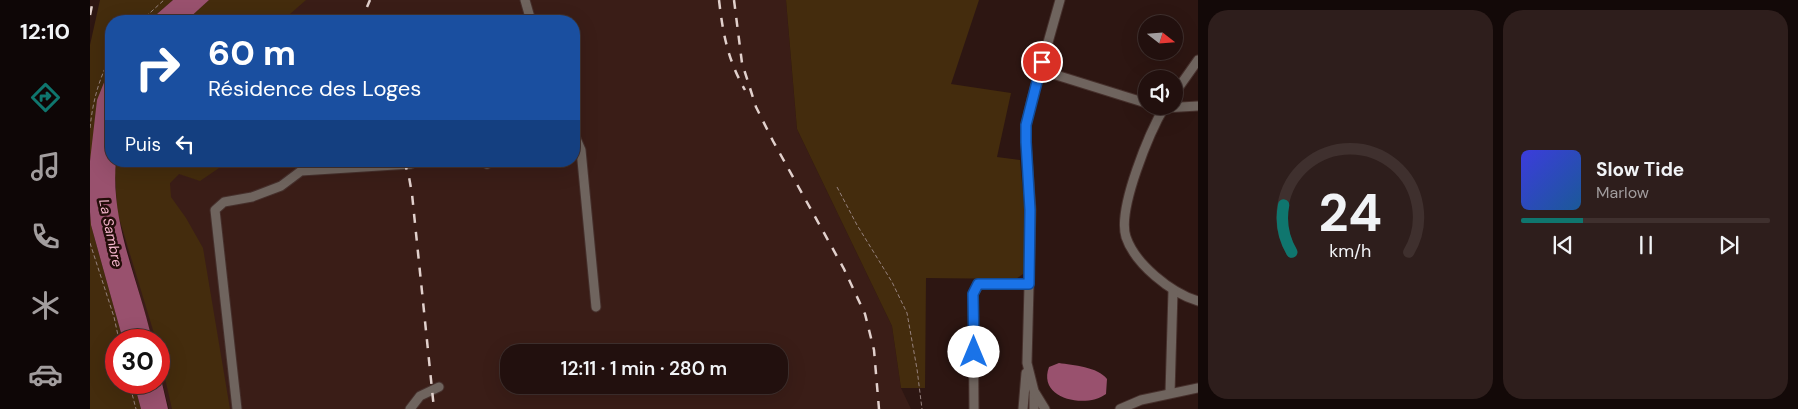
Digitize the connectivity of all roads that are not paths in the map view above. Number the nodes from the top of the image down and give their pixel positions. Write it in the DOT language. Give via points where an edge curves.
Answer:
graph roads {
  1 [pos="525,0"];
  2 [pos="1060,0"];
  3 [pos="529,15"];
  4 [pos="1198,60"];
  5 [pos="1040,70"];
  6 [pos="1183,81"];
  7 [pos="1138,101"];
  8 [pos="1183,106"];
  9 [pos="1198,106"];
  10 [pos="1159,115"];
  11 [pos="580,148"];
  12 [pos="364,167"];
  13 [pos="1029,284"];
  14 [pos="1173,291"];
  15 [pos="1198,302"];
  16 [pos="596,307"];
  17 [pos="1027,363"];
  18 [pos="439,387"];
  19 [pos="1198,388"];
  20 [pos="1034,391"];
  21 [pos="1170,393"];
  22 [pos="237,409"];
  23 [pos="410,409"];
  24 [pos="974,409"];
  25 [pos="1023,409"];
  26 [pos="1034,409"];
  27 [pos="1045,409"];
  28 [pos="1120,409"];
  1 -- 3 [label="street"];
  2 -- 5 [label="street"];
  4 -- 6 [label="street"];
  5 -- 7 [label="street"];
  5 -- 13 [label="street" via="1026,125"];
  8 -- 9 [label="street"];
  10 -- 14 [label="street" via="1132,185 1125,235 1145,265"];
  11 -- 16 [label="street"];
  12 -- 22 [label="street" via="301,171 281,186 252,197 224,202 215,210"];
  13 -- 17 [label="street"];
  13 -- 24 [label="street" via="978,284 973,294"];
  14 -- 15 [label="street"];
  14 -- 21 [label="street"];
  17 -- 20 [label="street"];
  17 -- 25 [label="street"];
  18 -- 23 [label="street" via="420,396"];
  19 -- 21 [label="street"];
  20 -- 26 [label="street"];
  20 -- 27 [label="street"];
  21 -- 28 [label="street"];
}
